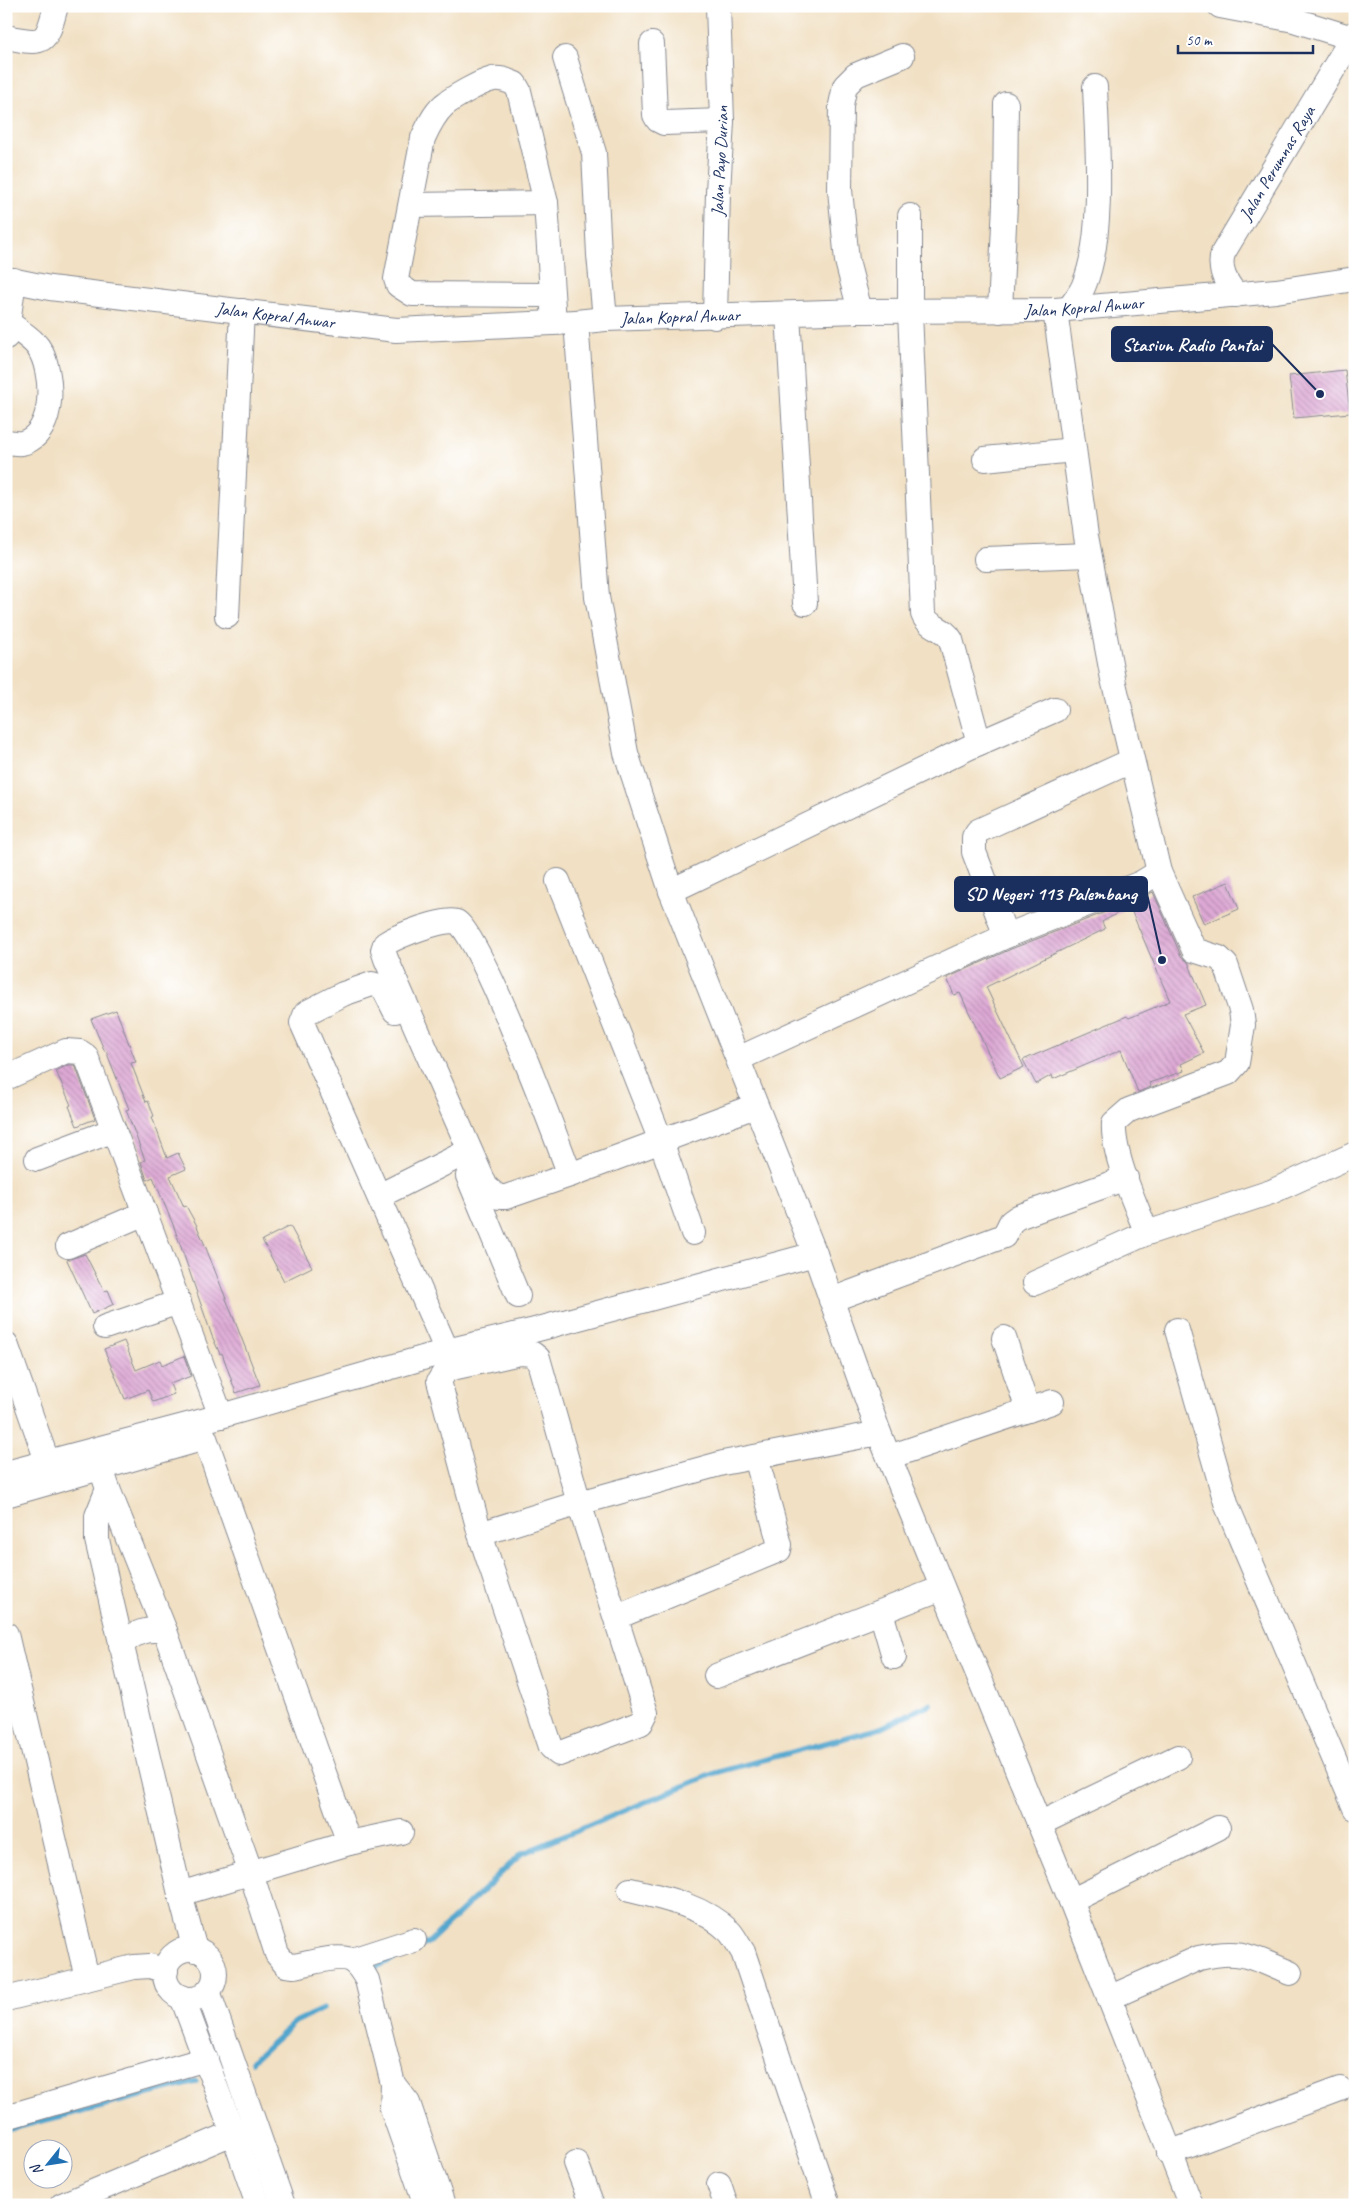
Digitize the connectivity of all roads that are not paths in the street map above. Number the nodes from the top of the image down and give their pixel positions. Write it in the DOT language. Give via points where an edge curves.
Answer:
graph roads {
  1 [pos="56,6"];
  2 [pos="718,6"];
  3 [pos="1220,6"];
  4 [pos="1353,36"];
  5 [pos="6,37"];
  6 [pos="652,44"];
  7 [pos="902,56"];
  8 [pos="565,58"];
  9 [pos="1095,87"];
  10 [pos="1006,104"];
  11 [pos="722,121"];
  12 [pos="546,202"];
  13 [pos="411,205"];
  14 [pos="910,216"];
  15 [pos="1355,278"];
  16 [pos="10,280"];
  17 [pos="551,295"];
  18 [pos="1236,295"];
  19 [pos="1062,309"];
  20 [pos="242,311"];
  21 [pos="860,311"];
  22 [pos="1000,311"];
  23 [pos="910,312"];
  24 [pos="788,314"];
  25 [pos="715,317"];
  26 [pos="605,319"];
  27 [pos="565,322"];
  28 [pos="7,330"];
  29 [pos="6,442"];
  30 [pos="1074,450"];
  31 [pos="985,459"];
  32 [pos="1089,555"];
  33 [pos="986,558"];
  34 [pos="805,603"];
  35 [pos="228,616"];
  36 [pos="1055,710"];
  37 [pos="980,743"];
  38 [pos="1132,761"];
  39 [pos="1159,872"];
  40 [pos="558,881"];
  41 [pos="671,891"];
  42 [pos="1006,936"];
  43 [pos="738,1059"];
  44 [pos="6,1078"];
  45 [pos="755,1106"];
  46 [pos="114,1130"];
  47 [pos="661,1141"];
  48 [pos="1355,1154"];
  49 [pos="459,1156"];
  50 [pos="37,1159"];
  51 [pos="570,1175"];
  52 [pos="1126,1178"];
  53 [pos="379,1196"];
  54 [pos="145,1212"];
  55 [pos="1147,1232"];
  56 [pos="693,1233"];
  57 [pos="68,1246"];
  58 [pos="815,1254"];
  59 [pos="1035,1284"];
  60 [pos="518,1296"];
  61 [pos="831,1300"];
  62 [pos="179,1302"];
  63 [pos="105,1327"];
  64 [pos="1178,1330"];
  65 [pos="1004,1338"];
  66 [pos="6,1344"];
  67 [pos="447,1351"];
  68 [pos="1052,1402"];
  69 [pos="1028,1410"];
  70 [pos="221,1416"];
  71 [pos="879,1433"];
  72 [pos="756,1457"];
  73 [pos="889,1457"];
  74 [pos="47,1462"];
  75 [pos="6,1473"];
  76 [pos="105,1479"];
  77 [pos="6,1495"];
  78 [pos="579,1503"];
  79 [pos="480,1534"];
  80 [pos="942,1588"];
  81 [pos="881,1612"];
  82 [pos="616,1617"];
  83 [pos="165,1631"];
  84 [pos="6,1634"];
  85 [pos="121,1645"];
  86 [pos="894,1658"];
  87 [pos="716,1676"];
  88 [pos="1178,1757"];
  89 [pos="1355,1808"];
  90 [pos="1039,1824"];
  91 [pos="1218,1828"];
  92 [pos="401,1832"];
  93 [pos="349,1843"];
  94 [pos="251,1873"];
  95 [pos="630,1890"];
  96 [pos="180,1894"];
  97 [pos="1071,1901"];
  98 [pos="414,1940"];
  99 [pos="196,1950"];
  100 [pos="352,1960"];
  101 [pos="166,1972"];
  102 [pos="1290,1973"];
  103 [pos="87,1978"];
  104 [pos="208,1991"];
  105 [pos="182,1997"];
  106 [pos="1109,1998"];
  107 [pos="6,1999"];
  108 [pos="206,2059"];
  109 [pos="393,2084"];
  110 [pos="1340,2089"];
  111 [pos="6,2117"];
  112 [pos="243,2129"];
  113 [pos="1169,2153"];
  114 [pos="576,2163"];
  115 [pos="62,2205"];
  116 [pos="258,2205"];
  117 [pos="283,2205"];
  118 [pos="426,2205"];
  119 [pos="443,2205"];
  120 [pos="592,2205"];
  121 [pos="828,2205"];
  122 [pos="1191,2205"];
  1 -- 5 [label="street" via="49,33 43,38 26,41"];
  2 -- 11 [label="street, Jalan Payo Durian"];
  3 -- 4 [label="street" via="1294,20"];
  4 -- 18 [label="street, Jalan Perumnas Raya" via="1223,253 1224,277"];
  6 -- 11 [label="street" via="655,115 658,120 664,123"];
  7 -- 21 [label="street" via="856,75 845,86 841,106 840,190 847,261"];
  8 -- 26 [label="street" via="594,154"];
  9 -- 19 [label="street" via="1095,247 1084,286"];
  10 -- 22 [label="street"];
  11 -- 25 [label="street, Jalan Payo Durian"];
  12 -- 13 [label="street"];
  12 -- 13 [label="street" via="519,91 508,80 493,79 444,105 435,116 423,138"];
  12 -- 17 [label="street"];
  13 -- 17 [label="street" via="396,279 398,286 405,291 412,294"];
  14 -- 23 [label="street"];
  15 -- 18 [label="street, Jalan Kopral Anwar"];
  16 -- 20 [label="street, Jalan Kopral Anwar" via="50,288"];
  16 -- 28 [label="street"];
  17 -- 27 [label="street"];
  18 -- 19 [label="street, Jalan Kopral Anwar"];
  19 -- 22 [label="street, Jalan Kopral Anwar"];
  19 -- 30 [label="street"];
  20 -- 27 [label="street, Jalan Kopral Anwar" via="396,330"];
  20 -- 35 [label="street"];
  21 -- 23 [label="street, Jalan Kopral Anwar"];
  21 -- 24 [label="street, Jalan Kopral Anwar"];
  22 -- 23 [label="street, Jalan Kopral Anwar"];
  23 -- 37 [label="street" via="924,614 928,622 946,632 950,640"];
  24 -- 25 [label="street, Jalan Kopral Anwar"];
  24 -- 34 [label="street"];
  25 -- 26 [label="street, Jalan Kopral Anwar"];
  26 -- 27 [label="street, Jalan Kopral Anwar"];
  27 -- 41 [label="street" via="597,597 626,753"];
  28 -- 29 [label="street" via="37,345 51,386 44,426 22,443"];
  30 -- 31 [label="street"];
  30 -- 32 [label="street"];
  32 -- 33 [label="street"];
  32 -- 38 [label="street"];
  36 -- 37 [label="street"];
  37 -- 41 [label="street"];
  38 -- 39 [label="street"];
  38 -- 42 [label="street" via="978,831 974,837 974,852"];
  39 -- 42 [label="street"];
  39 -- 52 [label="street" via="1194,950 1219,958 1226,965 1242,1010 1243,1025 1237,1063 1228,1073 1129,1110 1114,1123"];
  40 -- 47 [label="street"];
  41 -- 43 [label="street"];
  42 -- 43 [label="street"];
  43 -- 45 [label="street"];
  44 -- 46 [label="street" via="66,1052 80,1052 86,1056"];
  45 -- 47 [label="street"];
  45 -- 58 [label="street"];
  46 -- 50 [label="street"];
  46 -- 54 [label="street"];
  47 -- 51 [label="street"];
  47 -- 56 [label="street"];
  48 -- 55 [label="street" via="1271,1192"];
  49 -- 53 [label="street"];
  49 -- 53 [label="street" via="383,987 372,984 343,994 306,1013 302,1023"];
  49 -- 60 [label="street"];
  51 -- 51 [label="street" via="506,1196 498,1196 486,1187 386,959 385,944 446,920 464,926 522,1052"];
  52 -- 55 [label="street"];
  52 -- 61 [label="street" via="1018,1217 1011,1222 1004,1236"];
  53 -- 67 [label="street"];
  54 -- 57 [label="street"];
  54 -- 62 [label="street"];
  55 -- 59 [label="street"];
  58 -- 61 [label="street"];
  58 -- 67 [label="street"];
  61 -- 71 [label="street"];
  62 -- 63 [label="street"];
  62 -- 70 [label="street"];
  64 -- 89 [label="street" via="1227,1506"];
  65 -- 69 [label="street"];
  66 -- 74 [label="street"];
  67 -- 70 [label="street"];
  68 -- 69 [label="street"];
  69 -- 73 [label="street"];
  70 -- 74 [label="street"];
  71 -- 72 [label="street"];
  71 -- 73 [label="street"];
  72 -- 78 [label="street"];
  72 -- 82 [label="street" via="779,1550"];
  73 -- 80 [label="street"];
  74 -- 75 [label="street"];
  76 -- 77 [label="street"];
  76 -- 83 [label="street"];
  76 -- 85 [label="street" via="96,1529"];
  76 -- 93 [label="street" via="205,1438"];
  78 -- 79 [label="street"];
  78 -- 79 [label="street" via="538,1358 533,1354 520,1353 452,1368 446,1370 440,1381"];
  78 -- 82 [label="street"];
  79 -- 82 [label="street" via="551,1747 556,1753 641,1723 645,1718"];
  80 -- 81 [label="street"];
  80 -- 90 [label="street"];
  81 -- 86 [label="street"];
  81 -- 87 [label="street"];
  83 -- 85 [label="street" via="140,1632"];
  83 -- 94 [label="street"];
  84 -- 103 [label="street"];
  85 -- 96 [label="street"];
  88 -- 90 [label="street"];
  90 -- 97 [label="street"];
  91 -- 97 [label="street"];
  92 -- 93 [label="street"];
  93 -- 94 [label="street"];
  94 -- 96 [label="street"];
  94 -- 100 [label="street" via="280,1960 294,1966 342,1957"];
  95 -- 121 [label="street" via="683,1904 712,1918 731,1933 743,1952"];
  96 -- 99 [label="street"];
  97 -- 106 [label="street"];
  98 -- 100 [label="street"];
  99 -- 101 [label="street" via="178,1953 168,1964"];
  99 -- 104 [label="street" via="209,1958 213,1965 214,1981"];
  100 -- 109 [label="street" via="367,1980"];
  101 -- 103 [label="street" via="150,1966 134,1967"];
  101 -- 105 [label="street" via="169,1987"];
  102 -- 106 [label="street" via="1245,1954 1214,1955 1199,1958"];
  103 -- 107 [label="street"];
  104 -- 105 [label="street" via="198,1998"];
  104 -- 112 [label="street"];
  105 -- 108 [label="street"];
  106 -- 113 [label="street"];
  108 -- 111 [label="street"];
  108 -- 112 [label="street"];
  109 -- 118 [label="street" via="392,2108"];
  109 -- 119 [label="street" via="408,2103"];
  110 -- 113 [label="street"];
  112 -- 115 [label="street"];
  112 -- 116 [label="street"];
  112 -- 117 [label="street"];
  113 -- 122 [label="street"];
  114 -- 120 [label="street"];
}
